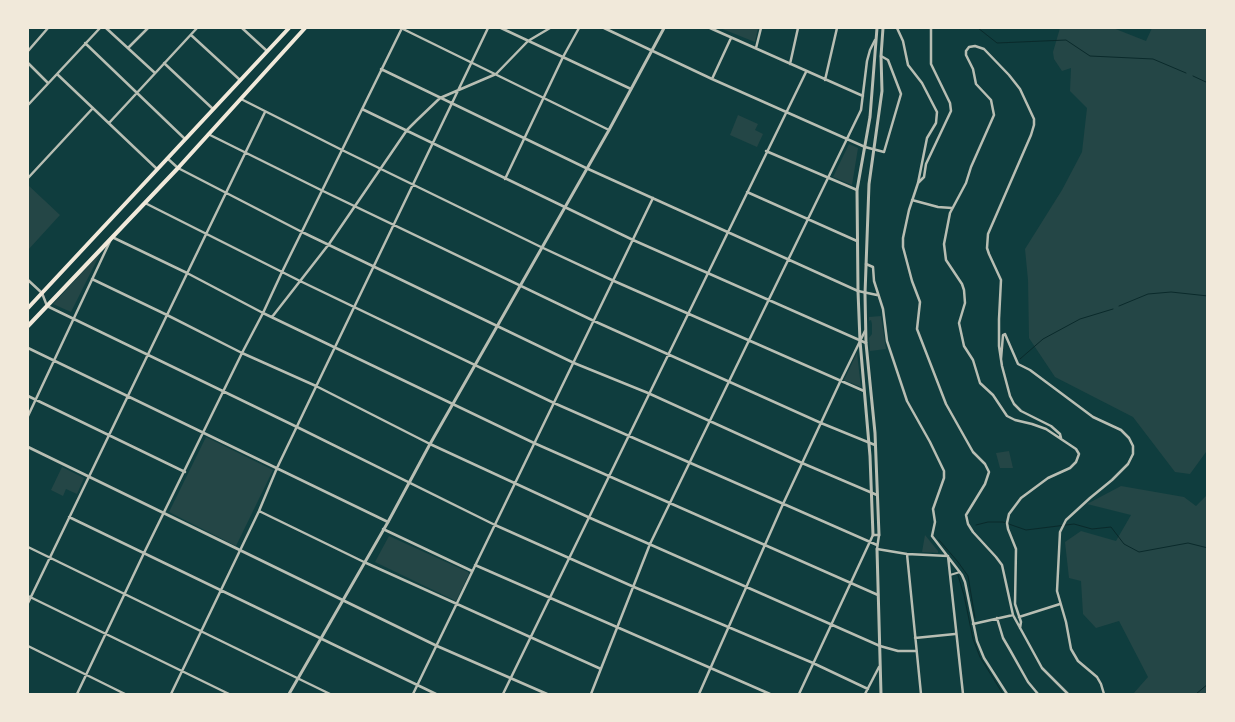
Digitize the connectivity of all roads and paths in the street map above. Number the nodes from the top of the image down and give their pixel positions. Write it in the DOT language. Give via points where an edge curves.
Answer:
graph roads {
  1 [pos="48,28"];
  2 [pos="100,28"];
  3 [pos="106,28"];
  4 [pos="148,28"];
  5 [pos="197,28"];
  6 [pos="242,28"];
  7 [pos="288,28"];
  8 [pos="305,28"];
  9 [pos="401,28"];
  10 [pos="488,28"];
  11 [pos="501,28"];
  12 [pos="550,28"];
  13 [pos="579,28"];
  14 [pos="604,28"];
  15 [pos="664,28"];
  16 [pos="710,28"];
  17 [pos="761,28"];
  18 [pos="798,28"];
  19 [pos="837,28"];
  20 [pos="877,28"];
  21 [pos="883,28"];
  22 [pos="897,28"];
  23 [pos="931,28"];
  24 [pos="191,35"];
  25 [pos="731,38"];
  26 [pos="876,39"];
  27 [pos="528,41"];
  28 [pos="85,43"];
  29 [pos="128,49"];
  30 [pos="756,49"];
  31 [pos="652,50"];
  32 [pos="28,51"];
  33 [pos="267,51"];
  34 [pos="881,56"];
  35 [pos="564,57"];
  36 [pos="471,62"];
  37 [pos="28,63"];
  38 [pos="164,63"];
  39 [pos="790,64"];
  40 [pos="382,69"];
  41 [pos="806,72"];
  42 [pos="155,73"];
  43 [pos="57,74"];
  44 [pos="496,74"];
  45 [pos="712,79"];
  46 [pos="240,80"];
  47 [pos="825,80"];
  48 [pos="48,83"];
  49 [pos="460,89"];
  50 [pos="631,89"];
  51 [pos="137,92"];
  52 [pos="863,96"];
  53 [pos="440,98"];
  54 [pos="544,98"];
  55 [pos="241,99"];
  56 [pos="452,103"];
  57 [pos="28,104"];
  58 [pos="93,108"];
  59 [pos="213,109"];
  60 [pos="362,109"];
  61 [pos="265,112"];
  62 [pos="785,112"];
  63 [pos="109,123"];
  64 [pos="407,130"];
  65 [pos="609,130"];
  66 [pos="208,134"];
  67 [pos="525,138"];
  68 [pos="185,139"];
  69 [pos="847,139"];
  70 [pos="433,144"];
  71 [pos="865,148"];
  72 [pos="342,150"];
  73 [pos="874,150"];
  74 [pos="766,151"];
  75 [pos="245,152"];
  76 [pos="167,158"];
  77 [pos="178,168"];
  78 [pos="586,168"];
  79 [pos="157,169"];
  80 [pos="382,169"];
  81 [pos="28,178"];
  82 [pos="828,178"];
  83 [pos="505,180"];
  84 [pos="918,183"];
  85 [pos="413,184"];
  86 [pos="857,190"];
  87 [pos="323,191"];
  88 [pos="747,192"];
  89 [pos="226,193"];
  90 [pos="653,198"];
  91 [pos="912,200"];
  92 [pos="145,203"];
  93 [pos="356,206"];
  94 [pos="564,207"];
  95 [pos="953,208"];
  96 [pos="808,219"];
  97 [pos="394,225"];
  98 [pos="302,232"];
  99 [pos="727,232"];
  100 [pos="207,234"];
  101 [pos="112,237"];
  102 [pos="633,240"];
  103 [pos="857,241"];
  104 [pos="329,244"];
  105 [pos="541,247"];
  106 [pos="788,260"];
  107 [pos="866,264"];
  108 [pos="374,266"];
  109 [pos="282,272"];
  110 [pos="187,273"];
  111 [pos="708,273"];
  112 [pos="92,279"];
  113 [pos="28,280"];
  114 [pos="300,281"];
  115 [pos="614,281"];
  116 [pos="519,286"];
  117 [pos="858,291"];
  118 [pos="42,293"];
  119 [pos="865,294"];
  120 [pos="877,295"];
  121 [pos="769,300"];
  122 [pos="47,306"];
  123 [pos="354,306"];
  124 [pos="28,308"];
  125 [pos="264,313"];
  126 [pos="688,313"];
  127 [pos="167,314"];
  128 [pos="272,317"];
  129 [pos="73,318"];
  130 [pos="594,321"];
  131 [pos="28,326"];
  132 [pos="496,326"];
  133 [pos="865,330"];
  134 [pos="750,341"];
  135 [pos="860,341"];
  136 [pos="866,343"];
  137 [pos="336,347"];
  138 [pos="28,348"];
  139 [pos="242,353"];
  140 [pos="669,354"];
  141 [pos="148,355"];
  142 [pos="55,360"];
  143 [pos="1000,360"];
  144 [pos="574,362"];
  145 [pos="475,364"];
  146 [pos="730,381"];
  147 [pos="840,382"];
  148 [pos="316,386"];
  149 [pos="223,392"];
  150 [pos="865,392"];
  151 [pos="648,394"];
  152 [pos="28,396"];
  153 [pos="128,396"];
  154 [pos="35,400"];
  155 [pos="554,403"];
  156 [pos="453,404"];
  157 [pos="28,416"];
  158 [pos="710,422"];
  159 [pos="821,422"];
  160 [pos="298,427"];
  161 [pos="203,433"];
  162 [pos="109,436"];
  163 [pos="628,436"];
  164 [pos="1061,438"];
  165 [pos="869,442"];
  166 [pos="534,443"];
  167 [pos="430,444"];
  168 [pos="875,444"];
  169 [pos="28,446"];
  170 [pos="691,462"];
  171 [pos="802,463"];
  172 [pos="277,468"];
  173 [pos="185,472"];
  174 [pos="89,477"];
  175 [pos="608,477"];
  176 [pos="409,482"];
  177 [pos="515,484"];
  178 [pos="872,493"];
  179 [pos="878,495"];
  180 [pos="671,503"];
  181 [pos="783,504"];
  182 [pos="259,511"];
  183 [pos="164,513"];
  184 [pos="69,517"];
  185 [pos="588,517"];
  186 [pos="388,522"];
  187 [pos="495,525"];
  188 [pos="384,530"];
  189 [pos="873,534"];
  190 [pos="879,535"];
  191 [pos="869,541"];
  192 [pos="650,544"];
  193 [pos="765,545"];
  194 [pos="28,547"];
  195 [pos="877,547"];
  196 [pos="240,551"];
  197 [pos="144,553"];
  198 [pos="908,554"];
  199 [pos="948,556"];
  200 [pos="570,557"];
  201 [pos="50,558"];
  202 [pos="364,562"];
  203 [pos="475,565"];
  204 [pos="472,570"];
  205 [pos="960,572"];
  206 [pos="950,575"];
  207 [pos="849,584"];
  208 [pos="748,586"];
  209 [pos="634,587"];
  210 [pos="221,590"];
  211 [pos="125,594"];
  212 [pos="878,596"];
  213 [pos="29,597"];
  214 [pos="550,598"];
  215 [pos="342,600"];
  216 [pos="28,604"];
  217 [pos="1060,604"];
  218 [pos="456,605"];
  219 [pos="1013,615"];
  220 [pos="1019,617"];
  221 [pos="997,618"];
  222 [pos="832,623"];
  223 [pos="973,624"];
  224 [pos="617,627"];
  225 [pos="729,627"];
  226 [pos="1020,628"];
  227 [pos="201,632"];
  228 [pos="106,634"];
  229 [pos="956,634"];
  230 [pos="531,638"];
  231 [pos="915,638"];
  232 [pos="320,639"];
  233 [pos="28,646"];
  234 [pos="437,646"];
  235 [pos="880,646"];
  236 [pos="916,651"];
  237 [pos="813,663"];
  238 [pos="880,665"];
  239 [pos="601,669"];
  240 [pos="711,669"];
  241 [pos="181,672"];
  242 [pos="86,675"];
  243 [pos="298,678"];
  244 [pos="512,678"];
  245 [pos="417,686"];
  246 [pos="868,689"];
  247 [pos="77,694"];
  248 [pos="125,694"];
  249 [pos="171,694"];
  250 [pos="228,694"];
  251 [pos="289,694"];
  252 [pos="330,694"];
  253 [pos="413,694"];
  254 [pos="436,694"];
  255 [pos="504,694"];
  256 [pos="547,694"];
  257 [pos="591,694"];
  258 [pos="699,694"];
  259 [pos="770,694"];
  260 [pos="799,694"];
  261 [pos="865,694"];
  262 [pos="881,694"];
  263 [pos="920,694"];
  264 [pos="963,694"];
  265 [pos="1007,694"];
  266 [pos="1038,694"];
  267 [pos="1068,694"];
  268 [pos="1104,694"];
  1 -- 32 [label="street"];
  2 -- 28 [label="street"];
  3 -- 29 [label="street"];
  4 -- 29 [label="street"];
  5 -- 24 [label="street"];
  6 -- 33 [label="street"];
  7 -- 33 [label="main road"];
  8 -- 55 [label="main road"];
  9 -- 36 [label="street"];
  9 -- 40 [label="street"];
  10 -- 36 [label="street"];
  11 -- 27 [label="street"];
  12 -- 27 [label="street"];
  13 -- 35 [label="street"];
  14 -- 31 [label="street"];
  15 -- 31 [label="street"];
  16 -- 25 [label="street"];
  17 -- 30 [label="street"];
  18 -- 39 [label="street"];
  19 -- 47 [label="street"];
  20 -- 26 [label="street"];
  21 -- 34 [label="street"];
  22 -- 84 [label="street" via="908,65 922,82 937,112 936,123 927,138"];
  23 -- 84 [label="street" via="931,64 951,111 932,149 924,177"];
  24 -- 38 [label="street"];
  24 -- 46 [label="street"];
  25 -- 30 [label="street"];
  25 -- 45 [label="street"];
  26 -- 52 [label="street" via="867,62"];
  26 -- 71 [label="street"];
  27 -- 35 [label="street"];
  27 -- 44 [label="street"];
  28 -- 43 [label="street"];
  28 -- 51 [label="street"];
  29 -- 42 [label="street"];
  30 -- 39 [label="street"];
  31 -- 45 [label="street"];
  31 -- 50 [label="street"];
  33 -- 46 [label="main road"];
  34 -- 73 [label="street" via="882,91"];
  34 -- 73 [label="street" via="888,60 901,94 884,152"];
  35 -- 50 [label="street"];
  35 -- 54 [label="street"];
  36 -- 44 [label="street"];
  36 -- 49 [label="street"];
  37 -- 48 [label="street"];
  38 -- 42 [label="street"];
  38 -- 59 [label="street"];
  39 -- 41 [label="street"];
  40 -- 53 [label="street"];
  40 -- 60 [label="street"];
  41 -- 47 [label="street"];
  41 -- 62 [label="street"];
  42 -- 51 [label="street"];
  43 -- 48 [label="street"];
  43 -- 58 [label="street"];
  44 -- 49 [label="street"];
  44 -- 54 [label="street"];
  45 -- 62 [label="street"];
  46 -- 59 [label="main road"];
  47 -- 52 [label="street"];
  48 -- 57 [label="street"];
  49 -- 53 [label="street"];
  49 -- 56 [label="street"];
  50 -- 65 [label="street"];
  51 -- 63 [label="street"];
  51 -- 68 [label="street"];
  52 -- 69 [label="street" via="861,110"];
  53 -- 56 [label="street"];
  53 -- 64 [label="street"];
  54 -- 65 [label="street"];
  54 -- 67 [label="street"];
  55 -- 61 [label="street"];
  55 -- 66 [label="main road"];
  56 -- 67 [label="street"];
  56 -- 70 [label="street"];
  58 -- 63 [label="street"];
  58 -- 81 [label="street"];
  59 -- 68 [label="main road"];
  60 -- 64 [label="street"];
  60 -- 72 [label="street"];
  61 -- 72 [label="street"];
  61 -- 75 [label="street"];
  62 -- 69 [label="street"];
  62 -- 74 [label="street"];
  63 -- 79 [label="street"];
  64 -- 70 [label="street"];
  64 -- 80 [label="street"];
  65 -- 78 [label="street"];
  66 -- 75 [label="street"];
  66 -- 77 [label="main road"];
  67 -- 78 [label="street"];
  67 -- 83 [label="street"];
  68 -- 76 [label="main road"];
  69 -- 71 [label="street"];
  69 -- 82 [label="street"];
  70 -- 83 [label="street"];
  70 -- 85 [label="street"];
  71 -- 73 [label="street"];
  71 -- 86 [label="street"];
  72 -- 80 [label="street"];
  72 -- 87 [label="street"];
  73 -- 107 [label="street" via="869,184"];
  74 -- 82 [label="street"];
  74 -- 88 [label="street"];
  75 -- 87 [label="street"];
  75 -- 89 [label="street"];
  76 -- 77 [label="street"];
  76 -- 79 [label="main road"];
  77 -- 89 [label="street"];
  77 -- 92 [label="main road"];
  78 -- 90 [label="street"];
  78 -- 94 [label="street"];
  79 -- 118 [label="main road"];
  80 -- 85 [label="street"];
  80 -- 93 [label="street"];
  82 -- 86 [label="street"];
  82 -- 96 [label="street"];
  83 -- 94 [label="street"];
  84 -- 91 [label="street"];
  85 -- 97 [label="street"];
  85 -- 105 [label="street"];
  86 -- 103 [label="street"];
  87 -- 93 [label="street"];
  87 -- 98 [label="street"];
  88 -- 96 [label="street"];
  88 -- 99 [label="street"];
  89 -- 98 [label="street"];
  89 -- 100 [label="street"];
  90 -- 99 [label="street"];
  90 -- 102 [label="street"];
  91 -- 95 [label="street"];
  91 -- 219 [label="street" via="903,243 920,302 917,329 946,404 973,452 988,469 985,484 966,515 973,532 1002,565"];
  92 -- 100 [label="street"];
  92 -- 101 [label="main road"];
  93 -- 97 [label="street"];
  93 -- 104 [label="street"];
  94 -- 102 [label="street"];
  94 -- 105 [label="street"];
  95 -- 143 [label="street" via="994,115 992,103 977,86 966,55 967,49 975,46 990,54 1020,89 1034,122 987,240 989,254 1002,280 998,337"];
  95 -- 164 [label="street" via="944,248 948,264 964,290 965,303 959,326 979,381 1009,418 1046,429"];
  96 -- 103 [label="street"];
  96 -- 106 [label="street"];
  97 -- 108 [label="street"];
  97 -- 116 [label="street"];
  98 -- 104 [label="street"];
  98 -- 109 [label="street"];
  99 -- 106 [label="street"];
  99 -- 111 [label="street"];
  100 -- 109 [label="street"];
  100 -- 110 [label="street"];
  101 -- 110 [label="street"];
  101 -- 112 [label="street"];
  101 -- 122 [label="main road"];
  102 -- 111 [label="street"];
  102 -- 115 [label="street"];
  103 -- 117 [label="street"];
  104 -- 108 [label="street"];
  104 -- 114 [label="street"];
  105 -- 115 [label="street"];
  105 -- 116 [label="street"];
  106 -- 117 [label="street"];
  106 -- 121 [label="street"];
  107 -- 119 [label="street"];
  107 -- 120 [label="street" via="873,268"];
  108 -- 123 [label="street"];
  108 -- 132 [label="street"];
  109 -- 114 [label="street"];
  109 -- 125 [label="street"];
  110 -- 125 [label="street"];
  110 -- 127 [label="street"];
  111 -- 121 [label="street"];
  111 -- 126 [label="street"];
  112 -- 127 [label="street"];
  112 -- 129 [label="street"];
  113 -- 118 [label="street"];
  114 -- 123 [label="street"];
  114 -- 128 [label="street"];
  115 -- 126 [label="street"];
  115 -- 130 [label="street"];
  116 -- 130 [label="street"];
  116 -- 132 [label="street"];
  117 -- 119 [label="street"];
  117 -- 135 [label="street"];
  118 -- 122 [label="street"];
  118 -- 124 [label="main road"];
  119 -- 120 [label="street"];
  119 -- 133 [label="street"];
  120 -- 199 [label="street" via="883,309 887,341 907,401 944,470 934,509 932,536"];
  121 -- 134 [label="street"];
  121 -- 135 [label="street"];
  122 -- 129 [label="street"];
  122 -- 131 [label="main road"];
  123 -- 137 [label="street"];
  123 -- 145 [label="street"];
  125 -- 128 [label="street"];
  125 -- 139 [label="street"];
  126 -- 134 [label="street"];
  126 -- 140 [label="street"];
  127 -- 139 [label="street"];
  127 -- 141 [label="street"];
  128 -- 137 [label="street"];
  129 -- 141 [label="street"];
  129 -- 142 [label="street"];
  130 -- 140 [label="street"];
  130 -- 144 [label="street"];
  132 -- 144 [label="street"];
  132 -- 145 [label="street"];
  133 -- 135 [label="street"];
  133 -- 136 [label="street"];
  134 -- 146 [label="street"];
  134 -- 147 [label="street"];
  135 -- 136 [label="street"];
  135 -- 147 [label="street"];
  135 -- 150 [label="street"];
  136 -- 168 [label="street"];
  137 -- 148 [label="street"];
  137 -- 156 [label="street"];
  138 -- 142 [label="street"];
  139 -- 148 [label="street"];
  139 -- 149 [label="street"];
  140 -- 146 [label="street"];
  140 -- 151 [label="street"];
  141 -- 149 [label="street"];
  141 -- 153 [label="street"];
  142 -- 153 [label="street"];
  142 -- 154 [label="street"];
  143 -- 164 [label="street" via="1014,404 1021,412 1054,428"];
  143 -- 217 [label="street" via="1005,334 1018,364 1093,417 1121,430 1133,446 1132,457 1123,469 1062,525 1057,591"];
  144 -- 151 [label="street"];
  144 -- 155 [label="street"];
  145 -- 155 [label="street"];
  145 -- 156 [label="street"];
  146 -- 158 [label="street"];
  146 -- 159 [label="street"];
  147 -- 150 [label="street"];
  147 -- 159 [label="street"];
  148 -- 160 [label="street"];
  148 -- 167 [label="street"];
  149 -- 160 [label="street"];
  149 -- 161 [label="street"];
  150 -- 165 [label="street"];
  151 -- 158 [label="street"];
  151 -- 163 [label="street"];
  152 -- 154 [label="street"];
  153 -- 161 [label="street"];
  153 -- 162 [label="street"];
  154 -- 157 [label="street"];
  154 -- 162 [label="street"];
  155 -- 163 [label="street"];
  155 -- 166 [label="street"];
  156 -- 166 [label="street"];
  156 -- 167 [label="street"];
  158 -- 170 [label="street"];
  158 -- 171 [label="street"];
  159 -- 165 [label="street"];
  159 -- 171 [label="street"];
  160 -- 172 [label="street"];
  160 -- 176 [label="street"];
  161 -- 172 [label="street"];
  161 -- 173 [label="street"];
  162 -- 173 [label="street"];
  162 -- 174 [label="street"];
  163 -- 170 [label="street"];
  163 -- 175 [label="street"];
  164 -- 220 [label="street" via="1078,451 1076,462 1021,498 1008,520 1016,549 1015,598"];
  165 -- 168 [label="street"];
  165 -- 178 [label="street"];
  166 -- 175 [label="street"];
  166 -- 177 [label="street"];
  167 -- 176 [label="street"];
  167 -- 177 [label="street"];
  168 -- 179 [label="street"];
  169 -- 174 [label="street"];
  170 -- 180 [label="street"];
  170 -- 181 [label="street"];
  171 -- 178 [label="street"];
  171 -- 181 [label="street"];
  172 -- 182 [label="street"];
  172 -- 186 [label="street"];
  173 -- 183 [label="street"];
  174 -- 183 [label="street"];
  174 -- 184 [label="street"];
  175 -- 180 [label="street"];
  175 -- 185 [label="street"];
  176 -- 186 [label="street"];
  176 -- 187 [label="street"];
  177 -- 185 [label="street"];
  177 -- 187 [label="street"];
  178 -- 179 [label="street"];
  178 -- 189 [label="street"];
  179 -- 190 [label="street"];
  180 -- 192 [label="street"];
  180 -- 193 [label="street"];
  181 -- 191 [label="street"];
  181 -- 193 [label="street"];
  182 -- 196 [label="street"];
  182 -- 202 [label="street"];
  183 -- 196 [label="street"];
  183 -- 197 [label="street"];
  184 -- 197 [label="street"];
  184 -- 201 [label="street"];
  185 -- 192 [label="street"];
  185 -- 200 [label="street"];
  186 -- 188 [label="street"];
  187 -- 200 [label="street"];
  187 -- 203 [label="street"];
  188 -- 202 [label="street"];
  188 -- 204 [label="street"];
  189 -- 190 [label="street"];
  189 -- 191 [label="street"];
  190 -- 195 [label="street"];
  191 -- 195 [label="street"];
  191 -- 207 [label="street"];
  192 -- 208 [label="street"];
  192 -- 209 [label="street"];
  193 -- 207 [label="street"];
  193 -- 208 [label="street"];
  194 -- 201 [label="street"];
  195 -- 198 [label="street"];
  195 -- 212 [label="street"];
  196 -- 210 [label="street"];
  196 -- 215 [label="street"];
  197 -- 210 [label="street"];
  197 -- 211 [label="street"];
  198 -- 199 [label="street"];
  198 -- 231 [label="street"];
  199 -- 205 [label="street"];
  199 -- 206 [label="street"];
  200 -- 209 [label="street"];
  200 -- 214 [label="street"];
  201 -- 211 [label="street"];
  201 -- 213 [label="street"];
  202 -- 215 [label="street"];
  202 -- 218 [label="street"];
  203 -- 204 [label="street"];
  203 -- 214 [label="street"];
  204 -- 218 [label="street"];
  205 -- 206 [label="street"];
  205 -- 223 [label="street"];
  206 -- 229 [label="street"];
  207 -- 212 [label="street"];
  207 -- 222 [label="street"];
  208 -- 222 [label="street"];
  208 -- 225 [label="street"];
  209 -- 224 [label="street"];
  209 -- 225 [label="street"];
  210 -- 227 [label="street"];
  210 -- 232 [label="street"];
  211 -- 227 [label="street"];
  211 -- 228 [label="street"];
  212 -- 235 [label="street"];
  213 -- 216 [label="street"];
  213 -- 228 [label="street"];
  214 -- 224 [label="street"];
  214 -- 230 [label="street"];
  215 -- 232 [label="street"];
  215 -- 234 [label="street"];
  217 -- 220 [label="street"];
  217 -- 268 [label="street" via="1073,655 1097,677"];
  218 -- 230 [label="street"];
  218 -- 234 [label="street"];
  219 -- 221 [label="street"];
  219 -- 226 [label="street"];
  220 -- 226 [label="street"];
  221 -- 223 [label="street"];
  221 -- 266 [label="street" via="1003,638"];
  222 -- 235 [label="street"];
  222 -- 237 [label="street"];
  223 -- 265 [label="street" via="984,658"];
  224 -- 239 [label="street"];
  224 -- 240 [label="street"];
  225 -- 237 [label="street"];
  225 -- 240 [label="street"];
  226 -- 267 [label="street" via="1042,668"];
  227 -- 241 [label="street"];
  227 -- 243 [label="street"];
  228 -- 241 [label="street"];
  228 -- 242 [label="street"];
  229 -- 231 [label="street"];
  229 -- 264 [label="street"];
  230 -- 239 [label="street"];
  230 -- 244 [label="street"];
  231 -- 236 [label="street"];
  232 -- 243 [label="street"];
  232 -- 245 [label="street"];
  233 -- 242 [label="street"];
  234 -- 244 [label="street"];
  234 -- 245 [label="street"];
  235 -- 236 [label="street"];
  235 -- 238 [label="street"];
  236 -- 263 [label="street"];
  237 -- 246 [label="street"];
  237 -- 260 [label="street"];
  238 -- 246 [label="street"];
  238 -- 262 [label="street"];
  239 -- 257 [label="street"];
  240 -- 258 [label="street"];
  240 -- 259 [label="street"];
  241 -- 249 [label="street"];
  241 -- 250 [label="street"];
  242 -- 247 [label="street"];
  242 -- 248 [label="street"];
  243 -- 251 [label="street"];
  243 -- 252 [label="street"];
  244 -- 255 [label="street"];
  244 -- 256 [label="street"];
  245 -- 253 [label="street"];
  245 -- 254 [label="street"];
  246 -- 261 [label="street"];
}
